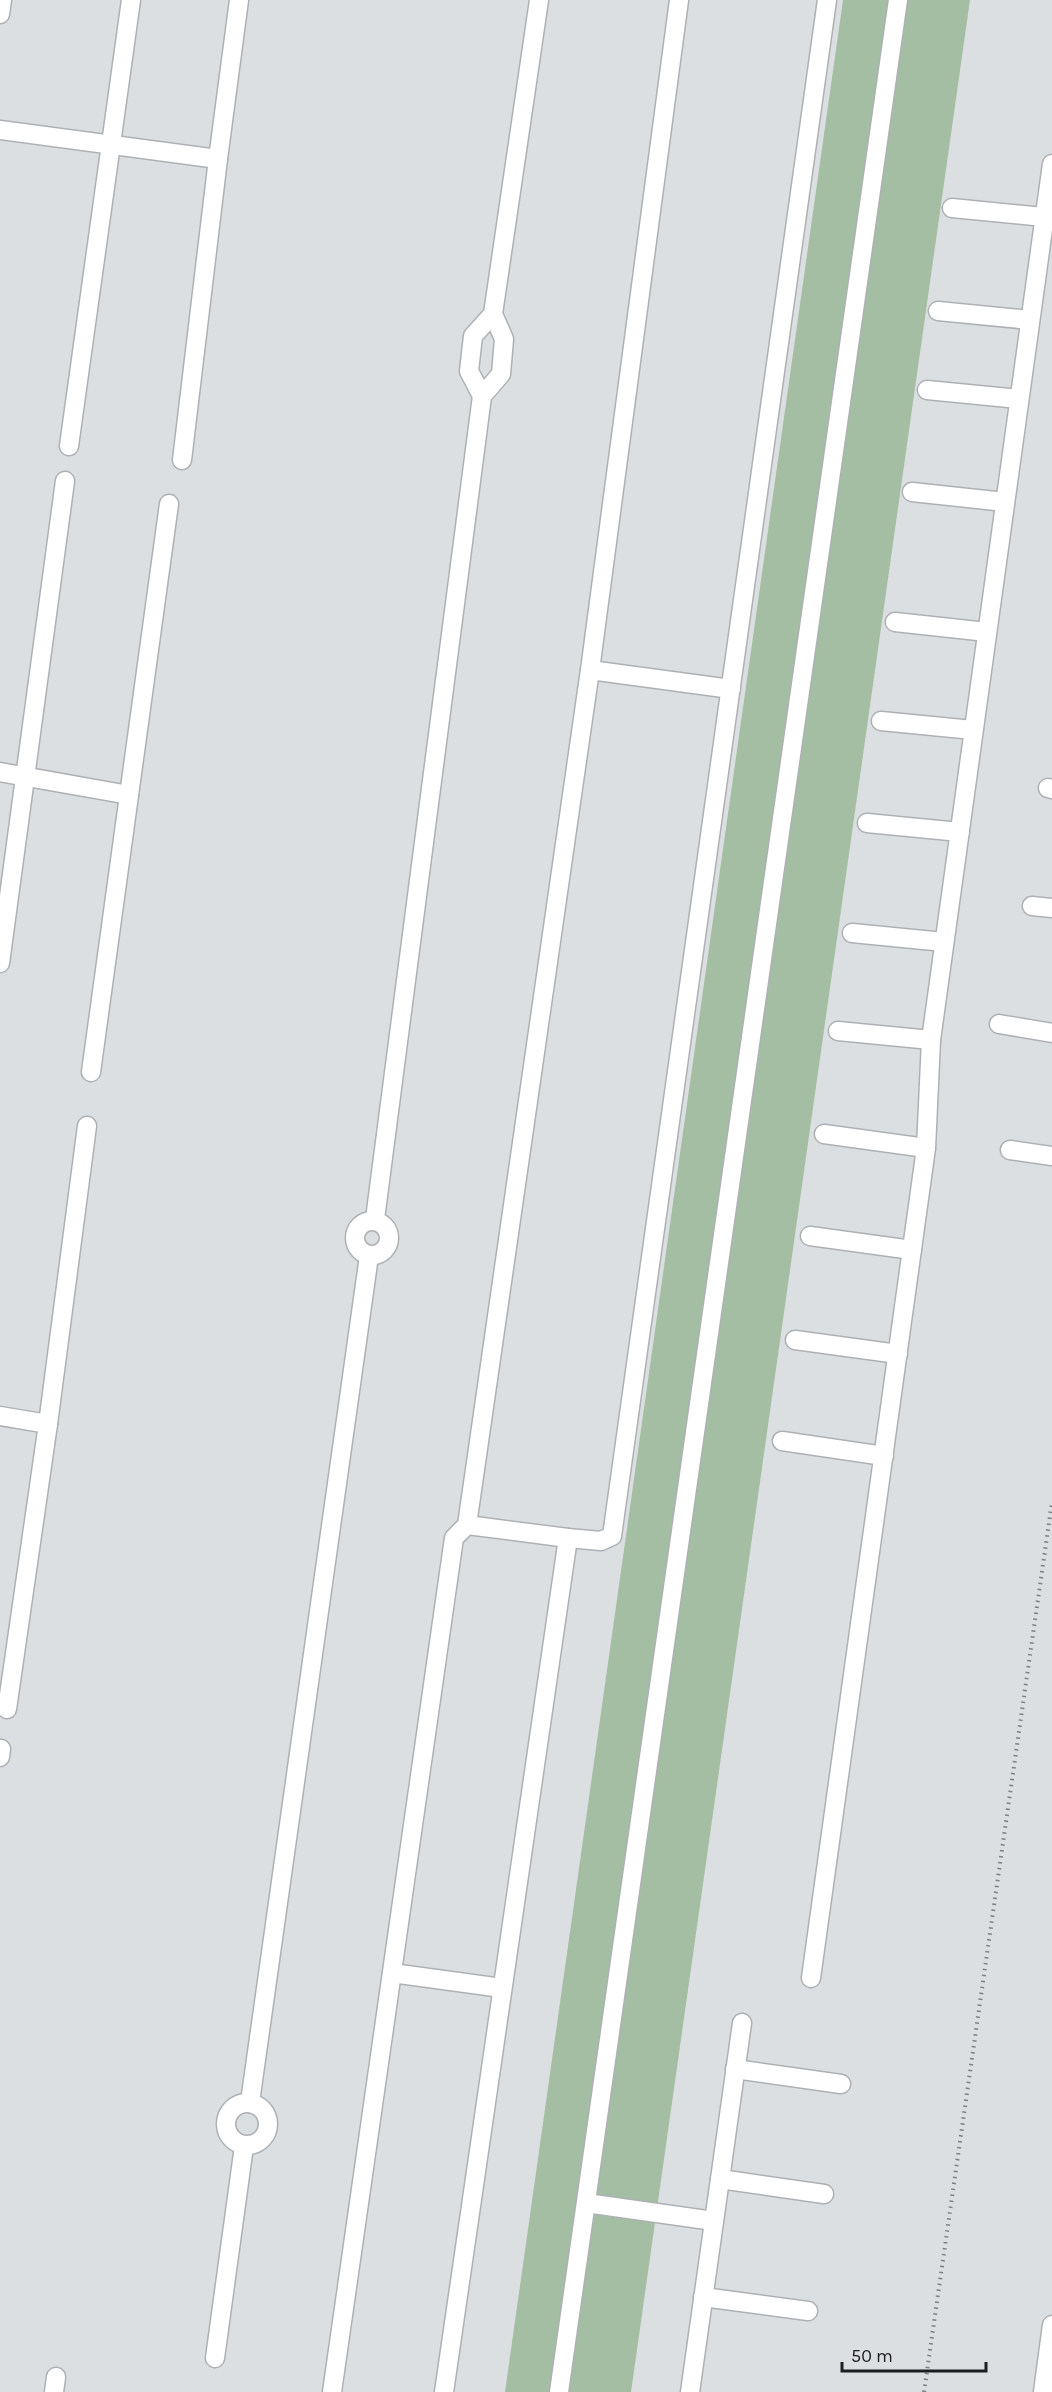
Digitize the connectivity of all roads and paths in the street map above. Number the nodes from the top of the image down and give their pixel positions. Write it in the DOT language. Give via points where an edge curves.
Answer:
graph roads {
  1 [pos="2,0"];
  2 [pos="131,0"];
  3 [pos="239,0"];
  4 [pos="539,0"];
  5 [pos="679,0"];
  6 [pos="827,0"];
  7 [pos="898,0"];
  8 [pos="0,14"];
  9 [pos="0,130"];
  10 [pos="111,145"];
  11 [pos="218,159"];
  12 [pos="1052,164"];
  13 [pos="952,208"];
  14 [pos="1044,217"];
  15 [pos="938,311"];
  16 [pos="493,314"];
  17 [pos="1030,320"];
  18 [pos="927,390"];
  19 [pos="482,396"];
  20 [pos="1019,399"];
  21 [pos="69,446"];
  22 [pos="182,460"];
  23 [pos="65,481"];
  24 [pos="912,492"];
  25 [pos="1005,502"];
  26 [pos="169,504"];
  27 [pos="895,622"];
  28 [pos="987,632"];
  29 [pos="590,670"];
  30 [pos="731,689"];
  31 [pos="881,721"];
  32 [pos="973,730"];
  33 [pos="0,772"];
  34 [pos="24,777"];
  35 [pos="129,795"];
  36 [pos="867,823"];
  37 [pos="960,832"];
  38 [pos="1032,906"];
  39 [pos="1052,908"];
  40 [pos="852,933"];
  41 [pos="944,942"];
  42 [pos="0,963"];
  43 [pos="999,1024"];
  44 [pos="838,1031"];
  45 [pos="1052,1033"];
  46 [pos="931,1041"];
  47 [pos="91,1072"];
  48 [pos="87,1126"];
  49 [pos="824,1134"];
  50 [pos="926,1148"];
  51 [pos="1010,1150"];
  52 [pos="1052,1156"];
  53 [pos="375,1219"];
  54 [pos="810,1236"];
  55 [pos="912,1250"];
  56 [pos="369,1256"];
  57 [pos="795,1340"];
  58 [pos="898,1354"];
  59 [pos="0,1416"];
  60 [pos="48,1424"];
  61 [pos="782,1442"];
  62 [pos="884,1456"];
  63 [pos="1052,1502"];
  64 [pos="467,1525"];
  65 [pos="568,1538"];
  66 [pos="7,1709"];
  67 [pos="392,1973"];
  68 [pos="812,1977"];
  69 [pos="502,1988"];
  70 [pos="742,2023"];
  71 [pos="735,2069"];
  72 [pos="842,2084"];
  73 [pos="250,2102"];
  74 [pos="244,2146"];
  75 [pos="720,2179"];
  76 [pos="824,2194"];
  77 [pos="586,2203"];
  78 [pos="714,2221"];
  79 [pos="704,2296"];
  80 [pos="808,2311"];
  81 [pos="1052,2325"];
  82 [pos="215,2358"];
  83 [pos="332,2392"];
  84 [pos="444,2392"];
  85 [pos="559,2392"];
  86 [pos="690,2392"];
  87 [pos="924,2392"];
  88 [pos="1042,2392"];
  1 -- 8 [label="street"];
  2 -- 10 [label="street"];
  3 -- 11 [label="street"];
  4 -- 16 [label="street"];
  5 -- 29 [label="street"];
  6 -- 30 [label="street"];
  7 -- 77 [label="street"];
  9 -- 10 [label="street"];
  10 -- 11 [label="street"];
  10 -- 21 [label="street"];
  11 -- 22 [label="street"];
  12 -- 14 [label="street"];
  13 -- 14 [label="street"];
  14 -- 17 [label="street"];
  15 -- 17 [label="street"];
  16 -- 19 [label="street" via="504,339 501,374"];
  16 -- 19 [label="street" via="473,336 469,371"];
  17 -- 20 [label="street"];
  18 -- 20 [label="street"];
  19 -- 53 [label="street"];
  20 -- 25 [label="street"];
  23 -- 34 [label="street"];
  24 -- 25 [label="street"];
  25 -- 28 [label="street"];
  26 -- 35 [label="street"];
  27 -- 28 [label="street"];
  28 -- 32 [label="street"];
  29 -- 30 [label="street"];
  29 -- 64 [label="street"];
  30 -- 65 [label="street" via="612,1536 601,1540"];
  31 -- 32 [label="street"];
  32 -- 37 [label="street"];
  33 -- 34 [label="street"];
  34 -- 35 [label="street"];
  34 -- 42 [label="street"];
  35 -- 47 [label="street"];
  36 -- 37 [label="street"];
  37 -- 41 [label="street"];
  38 -- 39 [label="street"];
  40 -- 41 [label="street"];
  41 -- 46 [label="street"];
  43 -- 45 [label="street"];
  44 -- 46 [label="street"];
  46 -- 50 [label="street"];
  48 -- 60 [label="street"];
  49 -- 50 [label="street"];
  50 -- 55 [label="street"];
  51 -- 52 [label="street"];
  53 -- 56 [label="street" via="387,1227 390,1240 383,1252"];
  53 -- 56 [label="street" via="361,1223 354,1235 357,1249"];
  54 -- 55 [label="street"];
  55 -- 58 [label="street"];
  56 -- 73 [label="street"];
  57 -- 58 [label="street"];
  58 -- 62 [label="street"];
  59 -- 60 [label="street"];
  60 -- 66 [label="street"];
  61 -- 62 [label="street"];
  62 -- 68 [label="street"];
  63 -- 87 [label="path"];
  64 -- 65 [label="street"];
  64 -- 67 [label="street" via="454,1538"];
  65 -- 69 [label="street"];
  67 -- 69 [label="street"];
  67 -- 83 [label="street"];
  69 -- 84 [label="street"];
  70 -- 71 [label="street"];
  71 -- 72 [label="street"];
  71 -- 75 [label="street"];
  73 -- 74 [label="street" via="264,2111 268,2127 260,2141"];
  73 -- 74 [label="street" via="234,2107 225,2121 229,2137"];
  74 -- 82 [label="street"];
  75 -- 76 [label="street"];
  75 -- 78 [label="street"];
  77 -- 78 [label="street"];
  77 -- 85 [label="street"];
  78 -- 79 [label="street"];
  79 -- 80 [label="street"];
  79 -- 86 [label="street"];
  81 -- 88 [label="street"];
}
